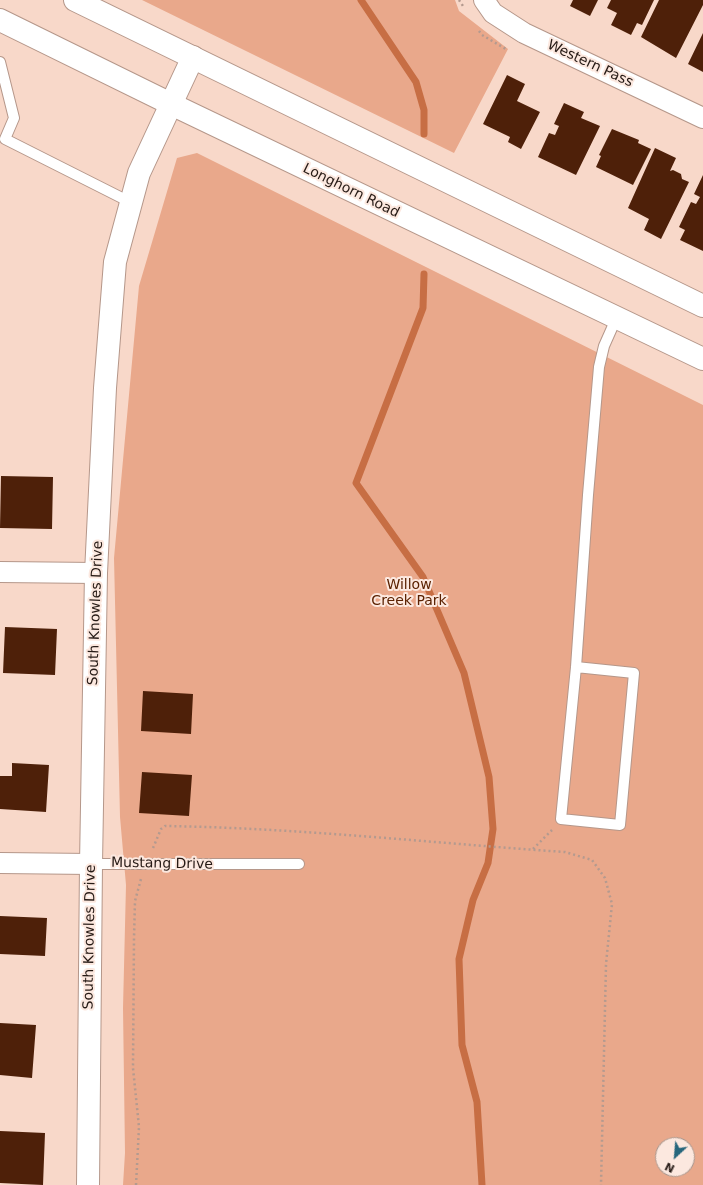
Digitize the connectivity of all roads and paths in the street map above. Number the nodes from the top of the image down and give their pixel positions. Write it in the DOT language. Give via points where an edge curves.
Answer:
graph roads {
  1 [pos="75,0"];
  2 [pos="484,0"];
  3 [pos="0,20"];
  4 [pos="193,57"];
  5 [pos="0,62"];
  6 [pos="171,104"];
  7 [pos="703,118"];
  8 [pos="130,202"];
  9 [pos="703,306"];
  10 [pos="616,318"];
  11 [pos="703,359"];
  12 [pos="0,572"];
  13 [pos="96,573"];
  14 [pos="576,667"];
  15 [pos="561,819"];
  16 [pos="533,850"];
  17 [pos="0,863"];
  18 [pos="147,863"];
  19 [pos="90,864"];
  20 [pos="299,864"];
  21 [pos="88,1185"];
  22 [pos="136,1185"];
  23 [pos="601,1185"];
  1 -- 4 [label="main road"];
  2 -- 7 [label="street, Western Pass" via="494,13 524,33"];
  3 -- 6 [label="main road, Longhorn Road"];
  4 -- 6 [label="main road, South Knowles Drive"];
  4 -- 9 [label="main road"];
  5 -- 8 [label="lane" via="14,118 5,140"];
  6 -- 8 [label="main road, South Knowles Drive" via="139,173"];
  6 -- 10 [label="main road, Longhorn Road"];
  8 -- 13 [label="main road, South Knowles Drive" via="115,262 105,388"];
  10 -- 11 [label="main road, Longhorn Road"];
  10 -- 14 [label="lane" via="599,366"];
  12 -- 13 [label="street"];
  13 -- 19 [label="main road, South Knowles Drive"];
  14 -- 15 [label="lane"];
  14 -- 15 [label="lane" via="634,673 620,825"];
  15 -- 16 [label="path"];
  16 -- 18 [label="path" via="240,827 165,826 161,828"];
  16 -- 23 [label="path" via="565,852 592,860 605,878 612,904 606,964"];
  17 -- 19 [label="street, Mustang Drive"];
  18 -- 19 [label="lane, Mustang Drive"];
  18 -- 20 [label="lane, Mustang Drive"];
  18 -- 22 [label="path" via="135,901 133,1068 139,1127"];
  19 -- 21 [label="main road, South Knowles Drive"];
}
